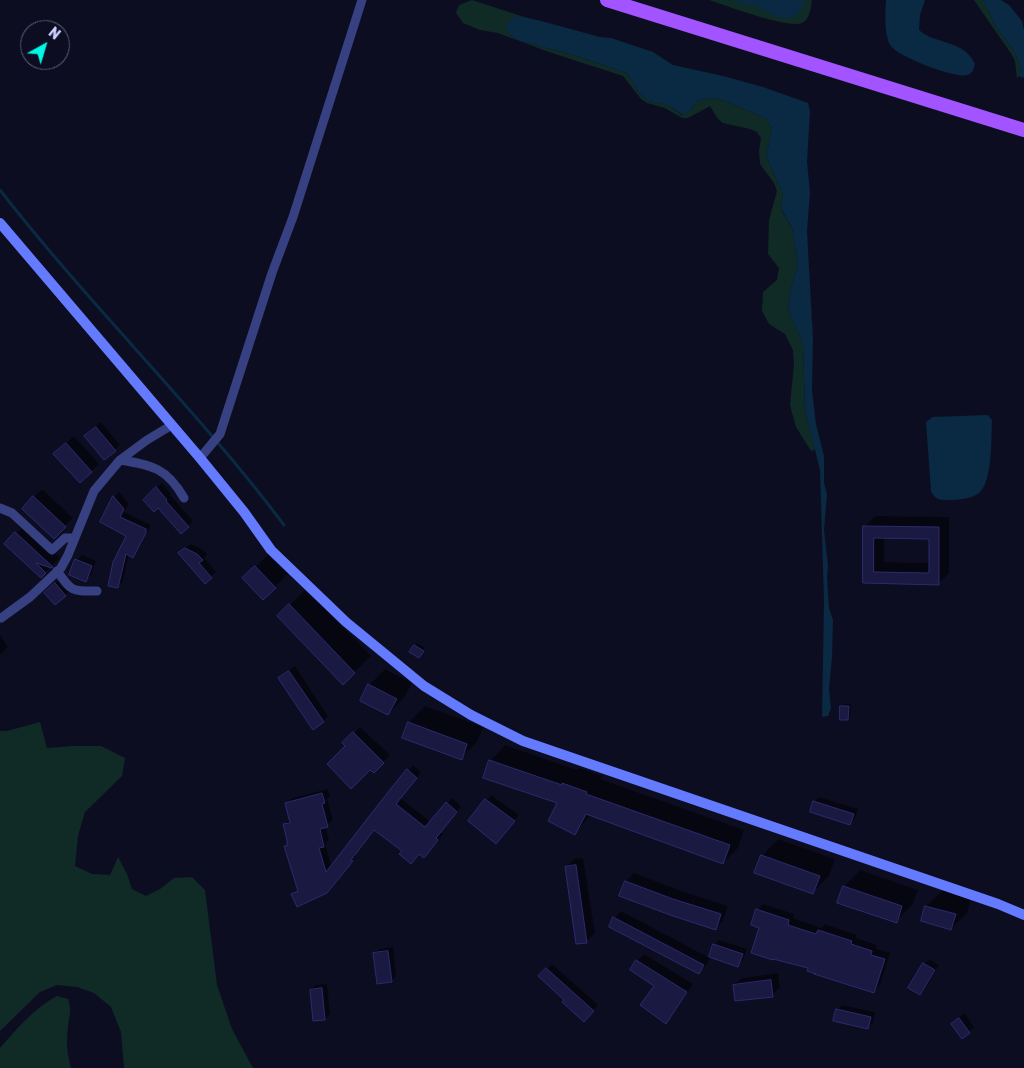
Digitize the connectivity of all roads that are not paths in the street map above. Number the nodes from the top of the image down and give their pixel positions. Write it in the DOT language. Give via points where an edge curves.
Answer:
graph roads {
  1 [pos="362,0"];
  2 [pos="607,0"];
  3 [pos="1024,130"];
  4 [pos="0,222"];
  5 [pos="172,425"];
  6 [pos="200,458"];
  7 [pos="120,460"];
  8 [pos="184,498"];
  9 [pos="0,508"];
  10 [pos="75,538"];
  11 [pos="57,571"];
  12 [pos="97,591"];
  13 [pos="1,618"];
  14 [pos="1024,915"];
  1 -- 6 [label="street" via="220,434"];
  2 -- 3 [label="main road"];
  4 -- 5 [label="main road"];
  5 -- 6 [label="main road"];
  5 -- 7 [label="street"];
  6 -- 14 [label="main road" via="271,550 346,622 424,686 471,715 523,741"];
  7 -- 8 [label="street" via="144,464 166,474"];
  7 -- 10 [label="street" via="94,491"];
  9 -- 10 [label="street" via="12,513 52,550 65,538"];
  10 -- 11 [label="street"];
  11 -- 12 [label="street" via="70,589"];
  11 -- 13 [label="street" via="30,597"];
}
